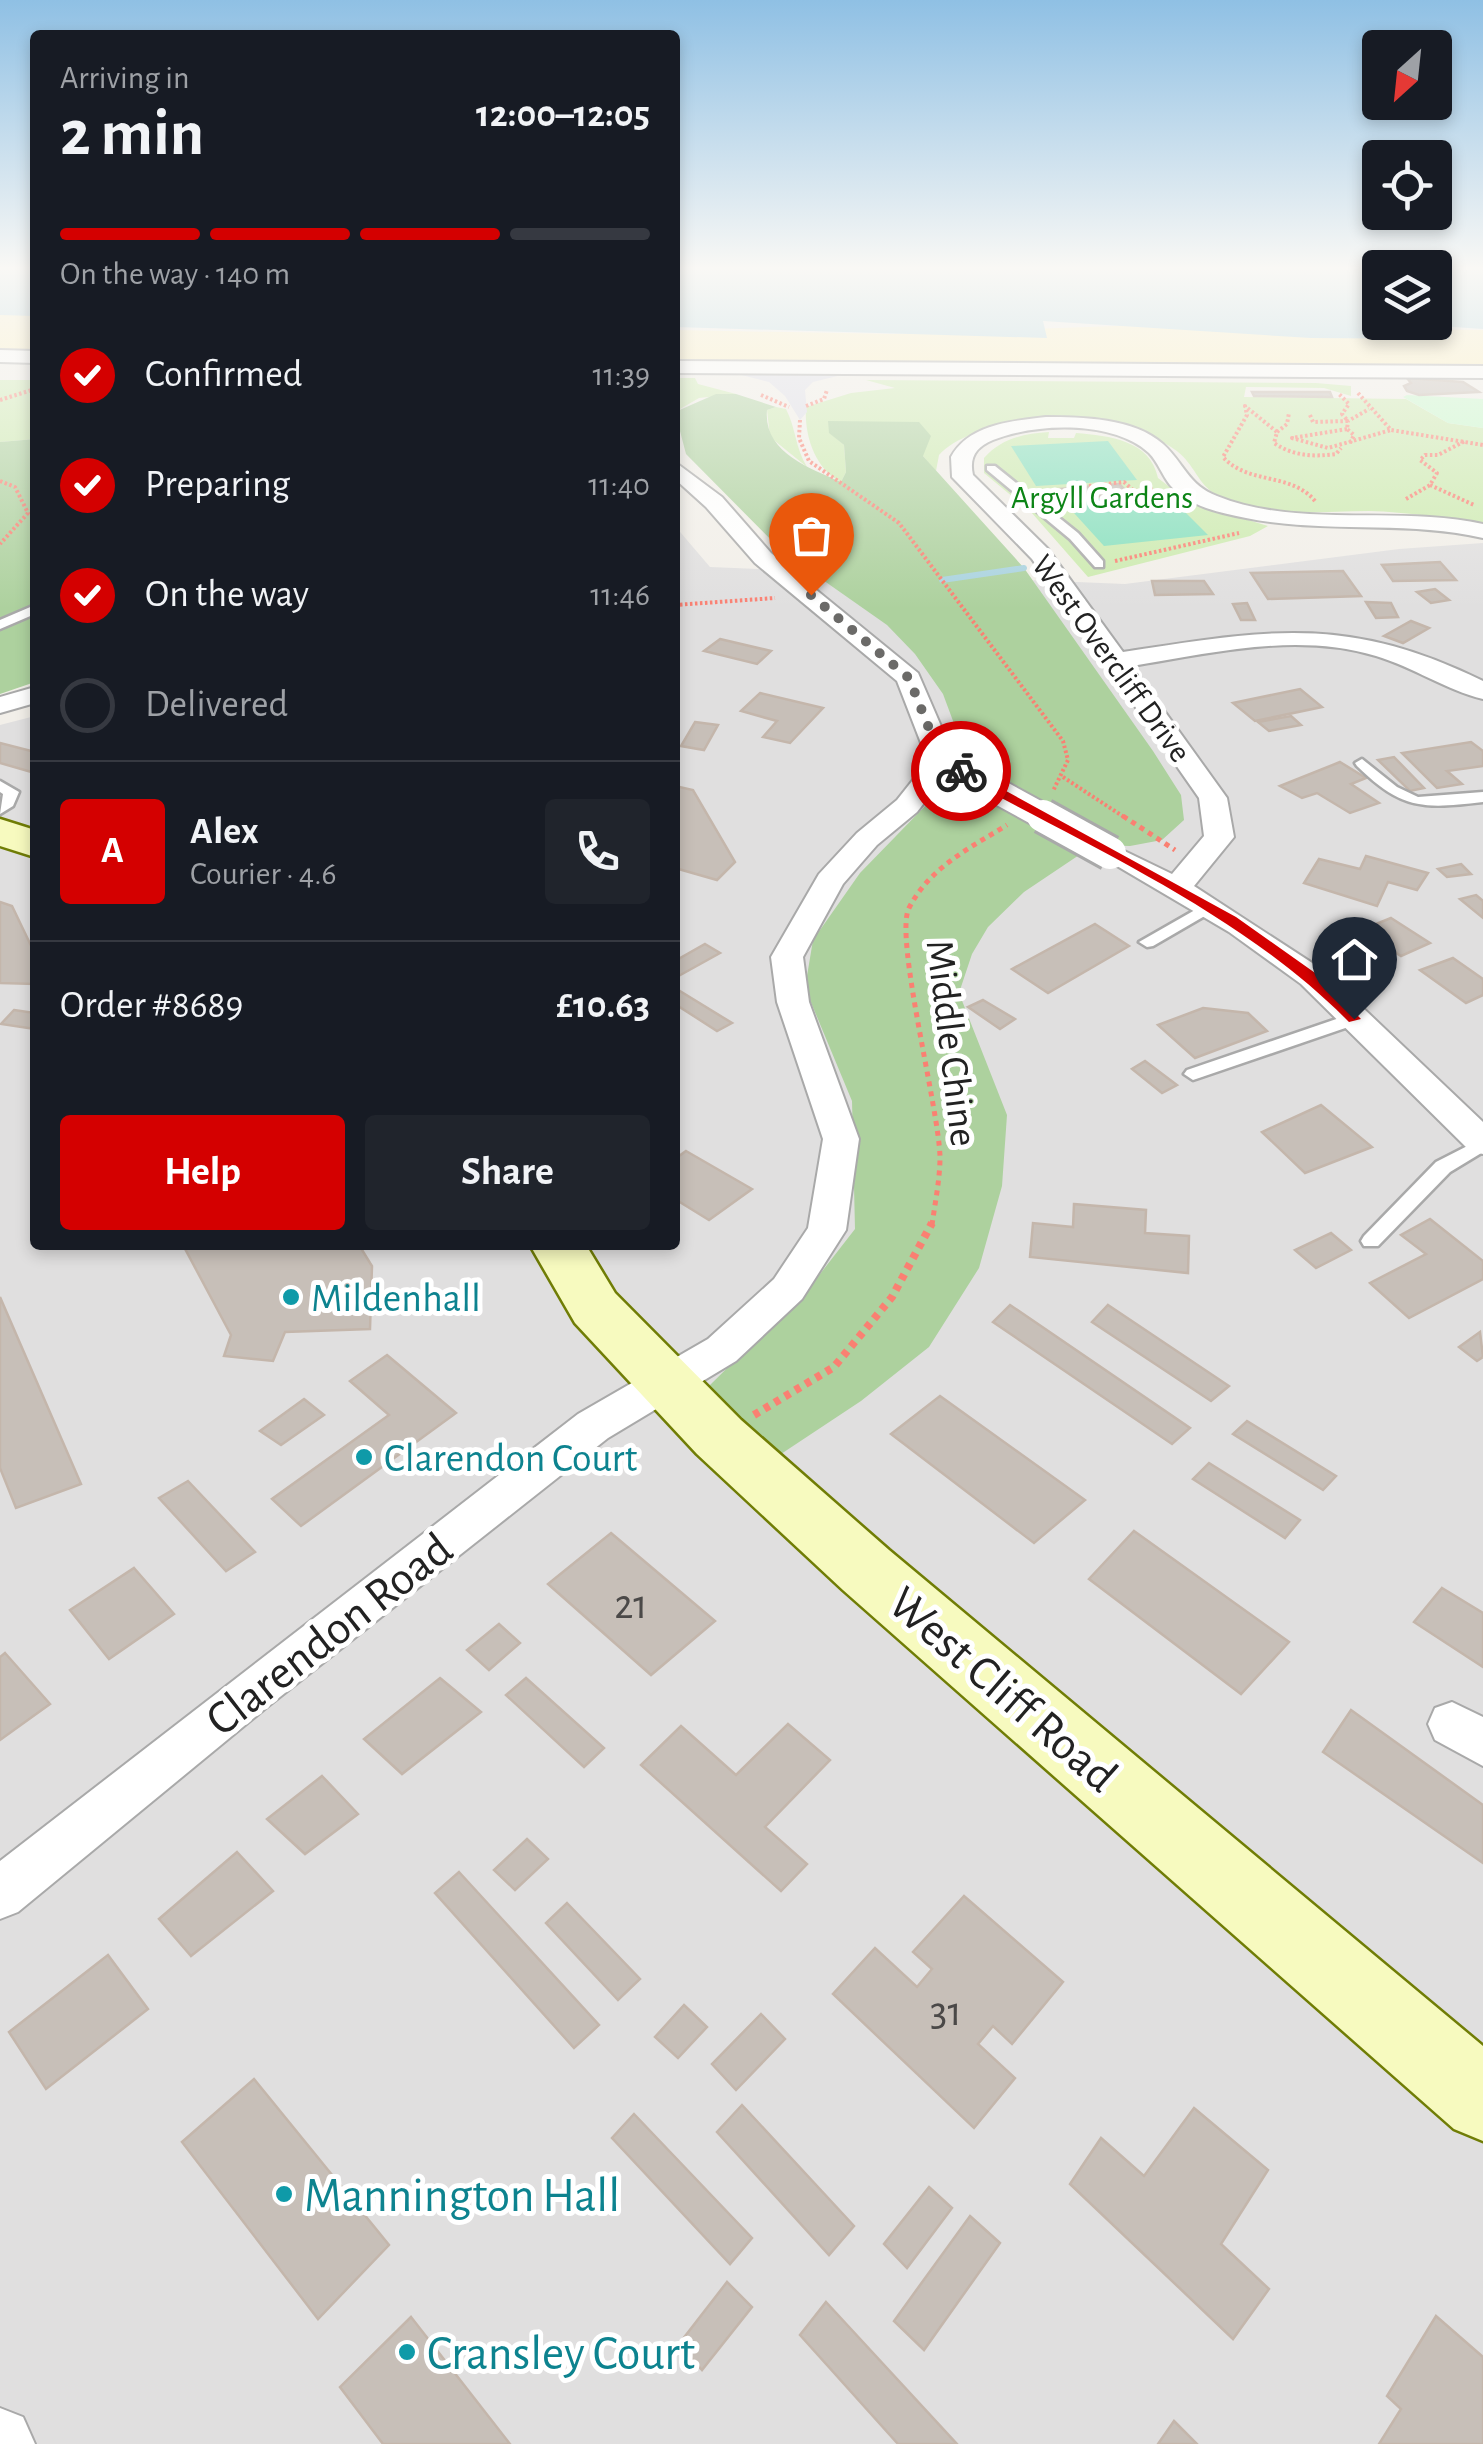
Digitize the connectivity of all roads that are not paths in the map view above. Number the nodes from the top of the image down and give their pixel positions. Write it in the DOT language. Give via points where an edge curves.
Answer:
graph roads {
  1 [pos="992,468"];
  2 [pos="680,472"];
  3 [pos="1482,521"];
  4 [pos="1098,564"];
  5 [pos="30,611"];
  6 [pos="0,624"];
  7 [pos="1117,661"];
  8 [pos="1483,692"];
  9 [pos="30,696"];
  10 [pos="0,705"];
  11 [pos="942,761"];
  12 [pos="1362,763"];
  13 [pos="0,786"];
  14 [pos="1483,797"];
  15 [pos="19,832"];
  16 [pos="1186,877"];
  17 [pos="1208,907"];
  18 [pos="1147,942"];
  19 [pos="1354,1019"];
  20 [pos="1193,1074"];
  21 [pos="1483,1143"];
  22 [pos="1370,1241"];
  23 [pos="561,1250"];
  24 [pos="666,1387"];
  25 [pos="0,1894"];
  26 [pos="1483,2100"];
  1 -- 4 [label="lane"];
  2 -- 11 [label="street" via="764,558 909,678"];
  3 -- 7 [label="street, West Overcliff Drive" via="1251,513 1182,486 1148,442 1094,427 1012,428 974,442 962,454 964,477 1040,554"];
  5 -- 6 [label="lane"];
  7 -- 8 [label="street" via="1269,639 1324,638 1389,652"];
  7 -- 16 [label="street, West Overcliff Drive" via="1214,798 1219,837"];
  9 -- 10 [label="street"];
  11 -- 16 [label="street, bridge" via="1110,853"];
  11 -- 24 [label="street" via="908,806 830,880 787,957 794,1002 841,1139 827,1230 788,1290 722,1350"];
  12 -- 14 [label="lane" via="1394,796 1411,803"];
  13 -- 15 [label="lane" via="11,792 8,803"];
  16 -- 17 [label="street"];
  17 -- 18 [label="lane"];
  17 -- 19 [label="street" via="1313,978"];
  19 -- 20 [label="lane"];
  19 -- 21 [label="street"];
  21 -- 22 [label="lane" via="1442,1167"];
  23 -- 24 [label="street, West Cliff Road" via="594,1308"];
  24 -- 25 [label="street, Clarendon Road" via="593,1426"];
  24 -- 26 [label="street, West Cliff Road"];
}
